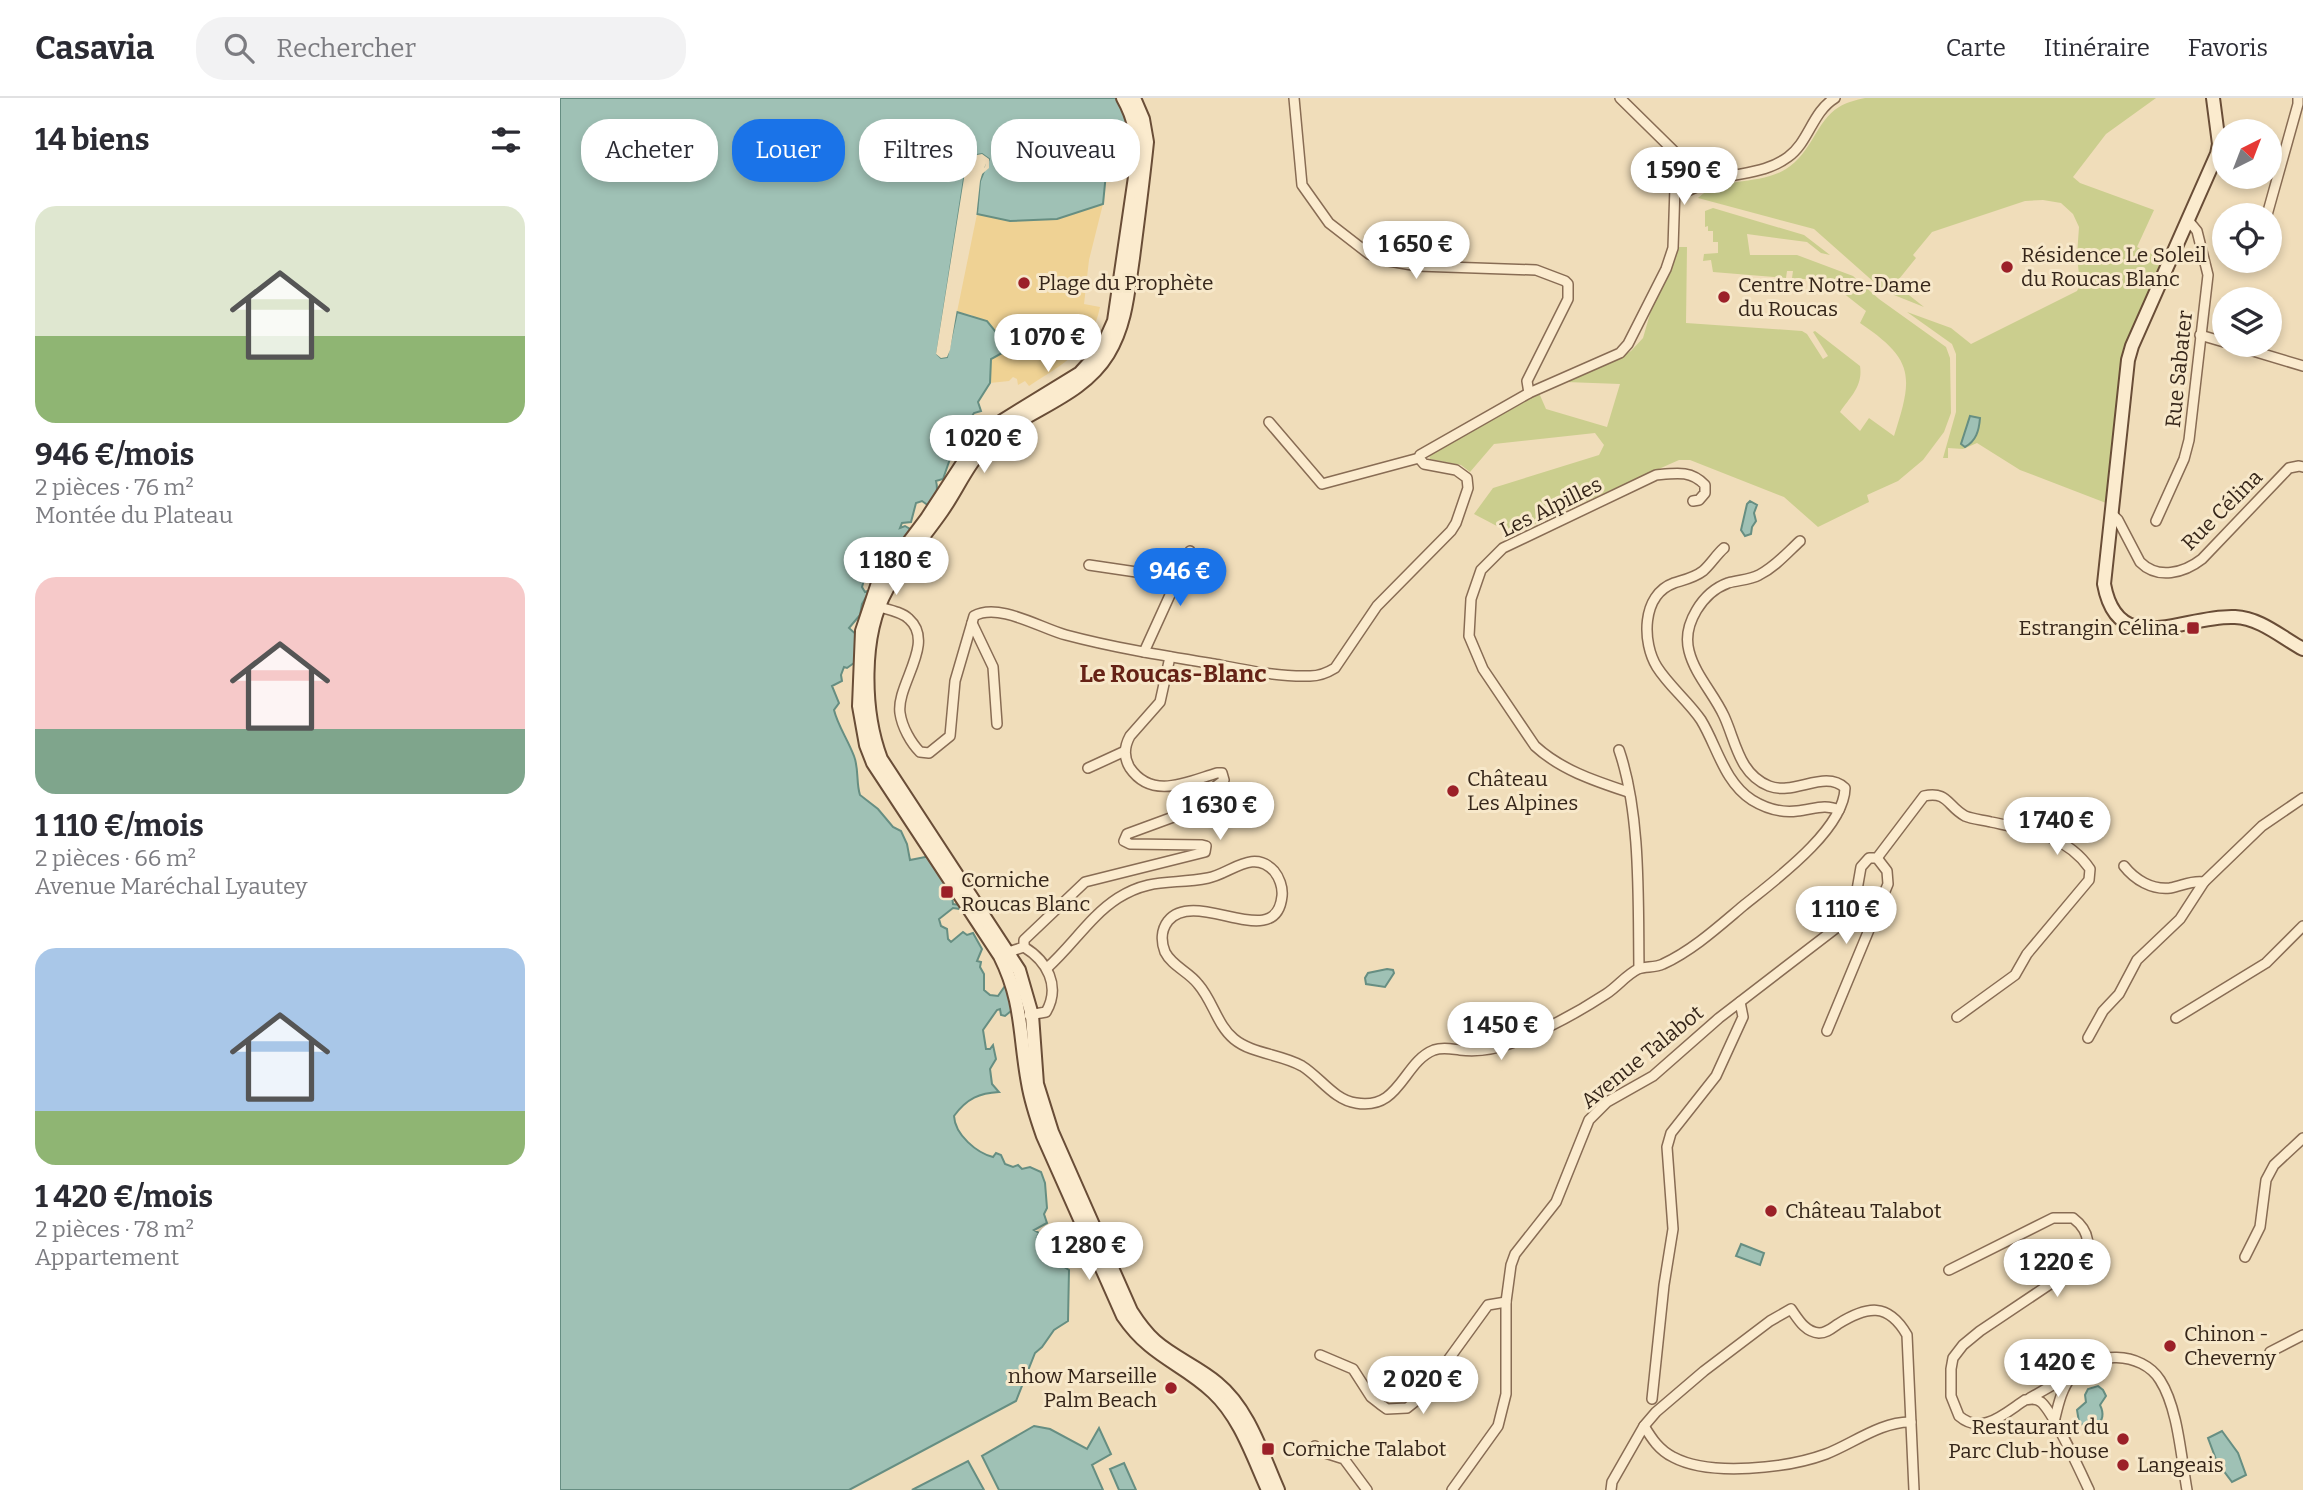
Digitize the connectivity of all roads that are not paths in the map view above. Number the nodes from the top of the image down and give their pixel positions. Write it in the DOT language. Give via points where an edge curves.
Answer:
graph roads {
  1 [pos="1123,98"];
  2 [pos="1134,98"];
  3 [pos="1294,98"];
  4 [pos="1620,98"];
  5 [pos="1835,98"];
  6 [pos="2213,98"];
  7 [pos="2298,98"];
  8 [pos="1692,173"];
  9 [pos="1728,177"];
  10 [pos="1675,187"];
  11 [pos="2270,203"];
  12 [pos="2188,220"];
  13 [pos="2200,335"];
  14 [pos="2212,338"];
  15 [pos="2273,357"];
  16 [pos="2303,366"];
  17 [pos="1529,393"];
  18 [pos="1269,422"];
  19 [pos="1419,458"];
  20 [pos="2303,467"];
  21 [pos="1693,501"];
  22 [pos="2111,513"];
  23 [pos="2155,522"];
  24 [pos="1800,541"];
  25 [pos="1724,548"];
  26 [pos="1190,551"];
  27 [pos="1089,565"];
  28 [pos="1177,578"];
  29 [pos="874,605"];
  30 [pos="972,623"];
  31 [pos="2303,649"];
  32 [pos="1144,652"];
  33 [pos="1170,657"];
  34 [pos="997,724"];
  35 [pos="1619,750"];
  36 [pos="1125,751"];
  37 [pos="1088,768"];
  38 [pos="1628,792"];
  39 [pos="2303,798"];
  40 [pos="1839,810"];
  41 [pos="1877,858"];
  42 [pos="2124,866"];
  43 [pos="2204,882"];
  44 [pos="2303,926"];
  45 [pos="1024,947"];
  46 [pos="1004,953"];
  47 [pos="1048,968"];
  48 [pos="1639,968"];
  49 [pos="1740,1003"];
  50 [pos="1024,1016"];
  51 [pos="1957,1017"];
  52 [pos="1719,1018"];
  53 [pos="2176,1018"];
  54 [pos="1827,1031"];
  55 [pos="1734,1033"];
  56 [pos="2088,1038"];
  57 [pos="2303,1138"];
  58 [pos="2245,1257"];
  59 [pos="1949,1270"];
  60 [pos="1506,1302"];
  61 [pos="2303,1335"];
  62 [pos="2270,1352"];
  63 [pos="1320,1355"];
  64 [pos="2076,1372"];
  65 [pos="1653,1399"];
  66 [pos="2025,1400"];
  67 [pos="1911,1422"];
  68 [pos="2054,1422"];
  69 [pos="1644,1426"];
  70 [pos="1315,1446"];
  71 [pos="1913,1489"];
  72 [pos="1268,1490"];
  73 [pos="1279,1490"];
  74 [pos="1367,1490"];
  75 [pos="1452,1490"];
  76 [pos="1611,1490"];
  77 [pos="2089,1490"];
  78 [pos="2187,1490"];
  1 -- 29 [label="main road" via="1135,124 1137,163 1109,334 1080,373 1002,421 974,446 878,583"];
  2 -- 29 [label="main road" via="1147,142 1126,303 1116,341 1082,384 981,450"];
  3 -- 17 [label="street" via="1302,185 1329,223 1368,254 1418,266 1536,270 1568,284 1568,299 1527,381"];
  4 -- 8 [label="street"];
  5 -- 9 [label="street" via="1791,155 1768,169"];
  6 -- 12 [label="main road" via="2217,154"];
  7 -- 11 [label="street"];
  8 -- 9 [label="street"];
  8 -- 10 [label="street" via="1678,179"];
  9 -- 10 [label="street" via="1685,192"];
  10 -- 17 [label="street" via="1673,248 1628,344 1620,354"];
  12 -- 13 [label="street, Rue Sabater" via="2197,231 2208,267"];
  12 -- 22 [label="main road" via="2132,346"];
  13 -- 14 [label="street"];
  13 -- 23 [label="street, Rue Sabater" via="2189,440"];
  15 -- 16 [label="street"];
  17 -- 19 [label="street"];
  18 -- 19 [label="street" via="1322,484"];
  19 -- 33 [label="street" via="1424,464 1457,470 1467,478 1456,523 1377,606 1335,668 1311,676 1272,674"];
  20 -- 22 [label="street, Rue Célina" via="2283,473 2202,559 2178,572 2153,573 2146,568"];
  21 -- 38 [label="street, Les Alpilles" via="1705,493 1699,479 1681,473 1657,475 1503,548 1480,570 1471,599 1469,636 1475,654 1535,746 1571,771"];
  22 -- 31 [label="main road" via="2104,584 2109,603 2123,621 2148,630 2220,617 2245,618"];
  24 -- 40 [label="street" via="1757,577 1714,590 1698,608 1686,635 1695,667 1725,718 1744,766 1771,787 1839,782 1845,788 1845,799"];
  25 -- 40 [label="street" via="1703,571 1674,583 1654,602 1646,623 1652,658 1698,716 1742,792 1784,812 1822,806"];
  26 -- 28 [label="street"];
  27 -- 28 [label="street"];
  28 -- 32 [label="street"];
  29 -- 30 [label="street" via="904,615 916,627 918,646 900,710 912,744 920,752 929,753 950,736 955,681"];
  29 -- 46 [label="main road" via="868,707 874,742 890,775"];
  30 -- 32 [label="street" via="980,613 1009,614 1063,635"];
  30 -- 34 [label="street" via="993,667"];
  32 -- 33 [label="street"];
  33 -- 36 [label="street" via="1160,702 1130,736"];
  35 -- 38 [label="street" via="1628,774"];
  36 -- 37 [label="street"];
  36 -- 45 [label="street" via="1138,779 1155,787 1217,773 1224,776 1222,783 1176,816 1124,838 1130,844 1202,845 1205,852 1085,882 1024,940"];
  38 -- 48 [label="street" via="1637,870"];
  39 -- 43 [label="street" via="2262,827"];
  40 -- 48 [label="street" via="1797,862 1694,946 1660,966"];
  41 -- 49 [label="street" via="1869,858 1861,867 1854,907 1844,922"];
  41 -- 51 [label="street" via="1924,796 1934,794 1966,816 2048,834 2090,869 2088,880 2015,975"];
  41 -- 54 [label="street" via="1888,871 1888,884"];
  42 -- 43 [label="street" via="2152,887"];
  43 -- 56 [label="street" via="2180,919 2137,960"];
  44 -- 53 [label="street" via="2266,963"];
  45 -- 46 [label="street"];
  45 -- 47 [label="street"];
  46 -- 50 [label="main road"];
  46 -- 50 [label="main road" via="1019,970"];
  47 -- 48 [label="street" via="1104,907 1122,895 1165,881 1208,878 1250,861 1260,862 1278,875 1282,886 1279,907 1272,915 1253,922 1199,910 1179,912 1164,929 1164,950 1169,960 1198,983 1224,1028 1239,1043 1297,1063 1344,1100 1361,1104 1385,1099 1436,1049 1477,1050 1511,1043 1584,1009"];
  47 -- 50 [label="street" via="1051,1004 1046,1012"];
  49 -- 52 [label="street, Avenue Talabot"];
  49 -- 55 [label="street, Avenue Talabot" via="1743,1017"];
  50 -- 72 [label="main road" via="1034,1110 1123,1316 1152,1349 1212,1390 1224,1404"];
  50 -- 73 [label="main road" via="1043,1106 1056,1142 1131,1311 1157,1342 1231,1397"];
  52 -- 55 [label="street" via="1730,1020"];
  52 -- 60 [label="street, Avenue Talabot" via="1653,1076 1607,1102 1589,1120 1556,1202 1515,1254"];
  55 -- 65 [label="street, Avenue Talabot" via="1716,1076 1671,1133 1667,1147 1673,1229"];
  57 -- 58 [label="street" via="2274,1165 2266,1180 2260,1227"];
  59 -- 66 [label="street" via="2053,1218 2073,1218 2083,1228 2089,1240 2080,1264 1980,1331 1954,1358 1951,1396 1964,1420 1989,1423"];
  60 -- 63 [label="street" via="1488,1305 1422,1396 1406,1408 1387,1409 1371,1397 1353,1369"];
  60 -- 75 [label="street, Avenue Talabot" via="1506,1394 1498,1426"];
  61 -- 62 [label="street"];
  64 -- 66 [label="street"];
  64 -- 68 [label="street" via="2059,1399"];
  64 -- 78 [label="street" via="2115,1356 2136,1361 2158,1377 2172,1404"];
  66 -- 68 [label="street" via="2041,1402"];
  67 -- 69 [label="street" via="1892,1424 1809,1459 1729,1468 1675,1459 1652,1440"];
  67 -- 69 [label="street" via="1907,1335 1899,1321 1885,1311 1865,1309 1827,1332 1816,1333 1803,1326 1791,1309 1704,1371"];
  67 -- 71 [label="street"];
  68 -- 77 [label="street"];
  69 -- 76 [label="street"];
  70 -- 74 [label="street" via="1344,1459"];
}
